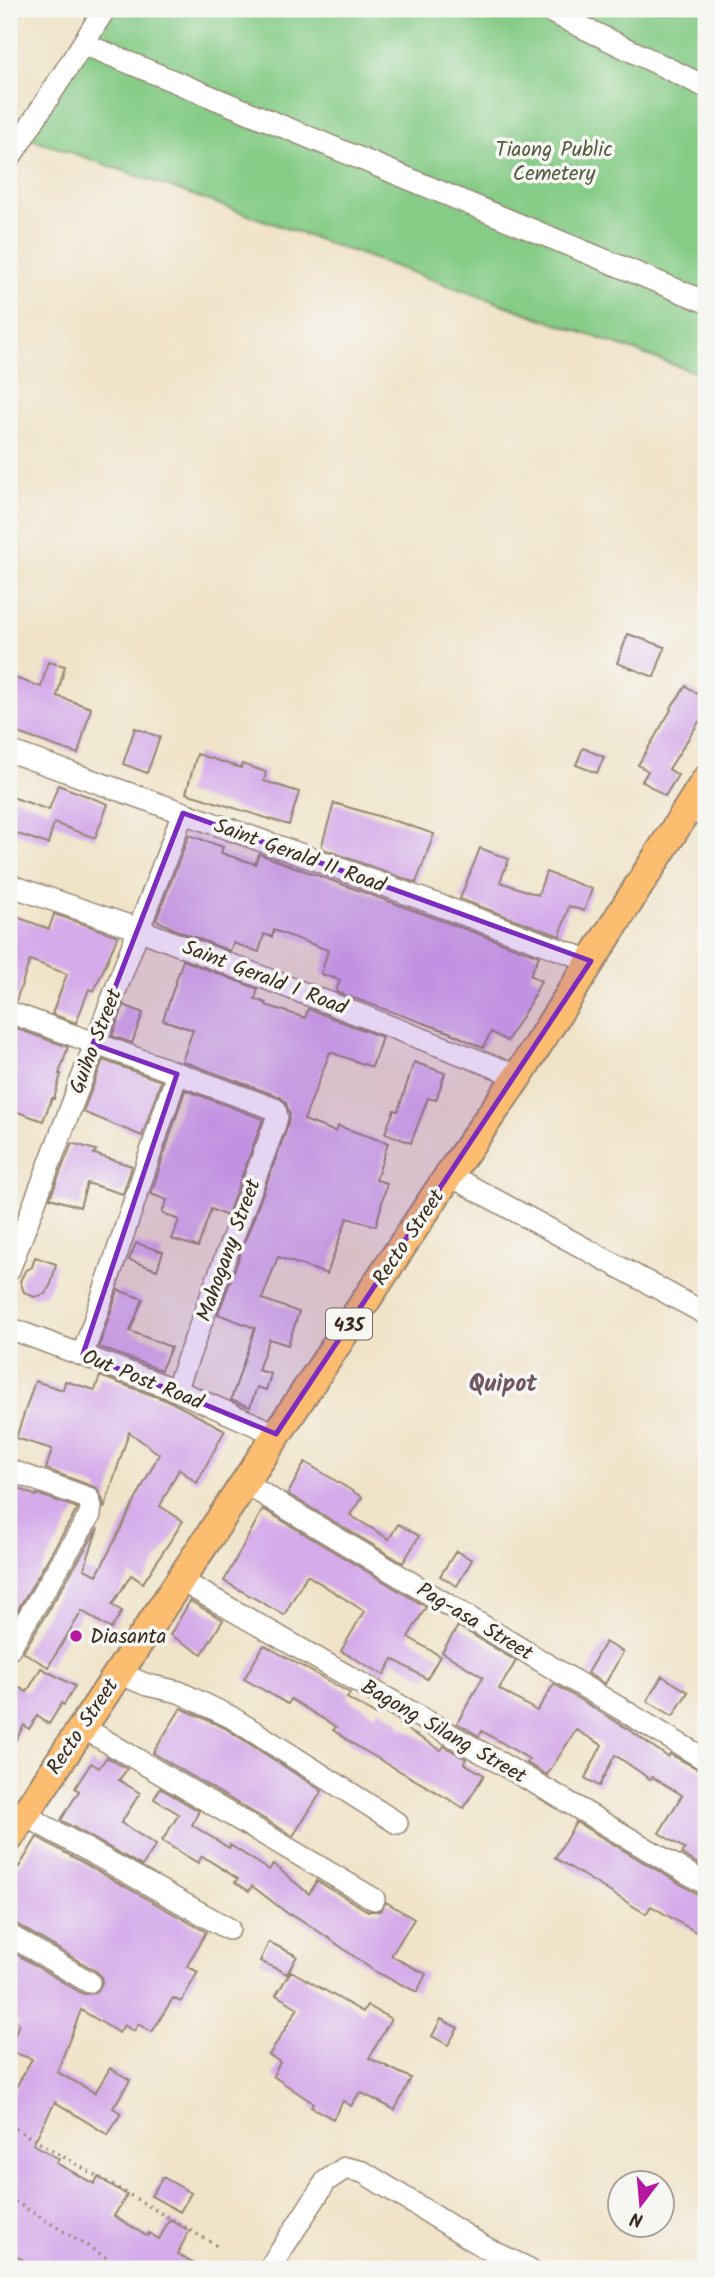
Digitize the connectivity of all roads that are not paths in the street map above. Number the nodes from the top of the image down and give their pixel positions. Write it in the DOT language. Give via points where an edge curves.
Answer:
graph roads {
  1 [pos="105,9"];
  2 [pos="545,9"];
  3 [pos="84,44"];
  4 [pos="706,87"];
  5 [pos="9,159"];
  6 [pos="706,302"];
  7 [pos="9,751"];
  8 [pos="706,780"];
  9 [pos="697,812"];
  10 [pos="183,813"];
  11 [pos="9,885"];
  12 [pos="138,929"];
  13 [pos="591,961"];
  14 [pos="9,1012"];
  15 [pos="93,1044"];
  16 [pos="177,1074"];
  17 [pos="519,1076"];
  18 [pos="449,1175"];
  19 [pos="9,1270"];
  20 [pos="706,1314"];
  21 [pos="9,1328"];
  22 [pos="83,1354"];
  23 [pos="176,1390"];
  24 [pos="276,1434"];
  25 [pos="9,1469"];
  26 [pos="243,1482"];
  27 [pos="180,1580"];
  28 [pos="9,1649"];
  29 [pos="118,1673"];
  30 [pos="82,1727"];
  31 [pos="706,1760"];
  32 [pos="23,1814"];
  33 [pos="397,1823"];
  34 [pos="9,1838"];
  35 [pos="706,1884"];
  36 [pos="374,1899"];
  37 [pos="229,1929"];
  38 [pos="9,1935"];
  39 [pos="89,1982"];
  40 [pos="270,2269"];
  41 [pos="528,2269"];
  1 -- 3 [label="street"];
  2 -- 4 [label="street"];
  3 -- 5 [label="street"];
  3 -- 6 [label="street"];
  7 -- 10 [label="street, Saint Gerald II Road"];
  8 -- 9 [label="main road, 435"];
  9 -- 13 [label="main road, Recto Street / 435"];
  10 -- 12 [label="street, Guiho Street"];
  10 -- 13 [label="street, Saint Gerald II Road"];
  11 -- 12 [label="street, Saint Gerald I Road"];
  12 -- 15 [label="street, Guiho Street"];
  12 -- 17 [label="street, Saint Gerald I Road"];
  13 -- 17 [label="main road, Recto Street / 435"];
  14 -- 15 [label="street"];
  15 -- 16 [label="street"];
  15 -- 19 [label="street, Guiho Street"];
  16 -- 22 [label="street"];
  16 -- 23 [label="street, Mahogany Street" via="275,1109 276,1117"];
  17 -- 18 [label="main road, Recto Street / 435"];
  18 -- 20 [label="street"];
  18 -- 24 [label="main road, Recto Street / 435"];
  21 -- 22 [label="street, Out Post Road"];
  22 -- 23 [label="street, Out Post Road"];
  23 -- 24 [label="street, Out Post Road"];
  24 -- 26 [label="main road, Recto Street / 435"];
  25 -- 28 [label="street" via="88,1498 91,1506 90,1515"];
  26 -- 27 [label="main road, Recto Street / 435"];
  26 -- 31 [label="street, Pag-asa Street"];
  27 -- 29 [label="main road, Recto Street / 435"];
  27 -- 35 [label="street, Bagong Silang Street"];
  29 -- 30 [label="main road, Recto Street / 435"];
  29 -- 33 [label="street" via="179,1692 231,1717"];
  30 -- 32 [label="main road, Recto Street / 435"];
  30 -- 36 [label="street"];
  32 -- 34 [label="main road, Recto Street / 435"];
  32 -- 37 [label="street"];
  38 -- 39 [label="street"];
  40 -- 41 [label="street" via="326,2181 345,2168 362,2172"];
}
